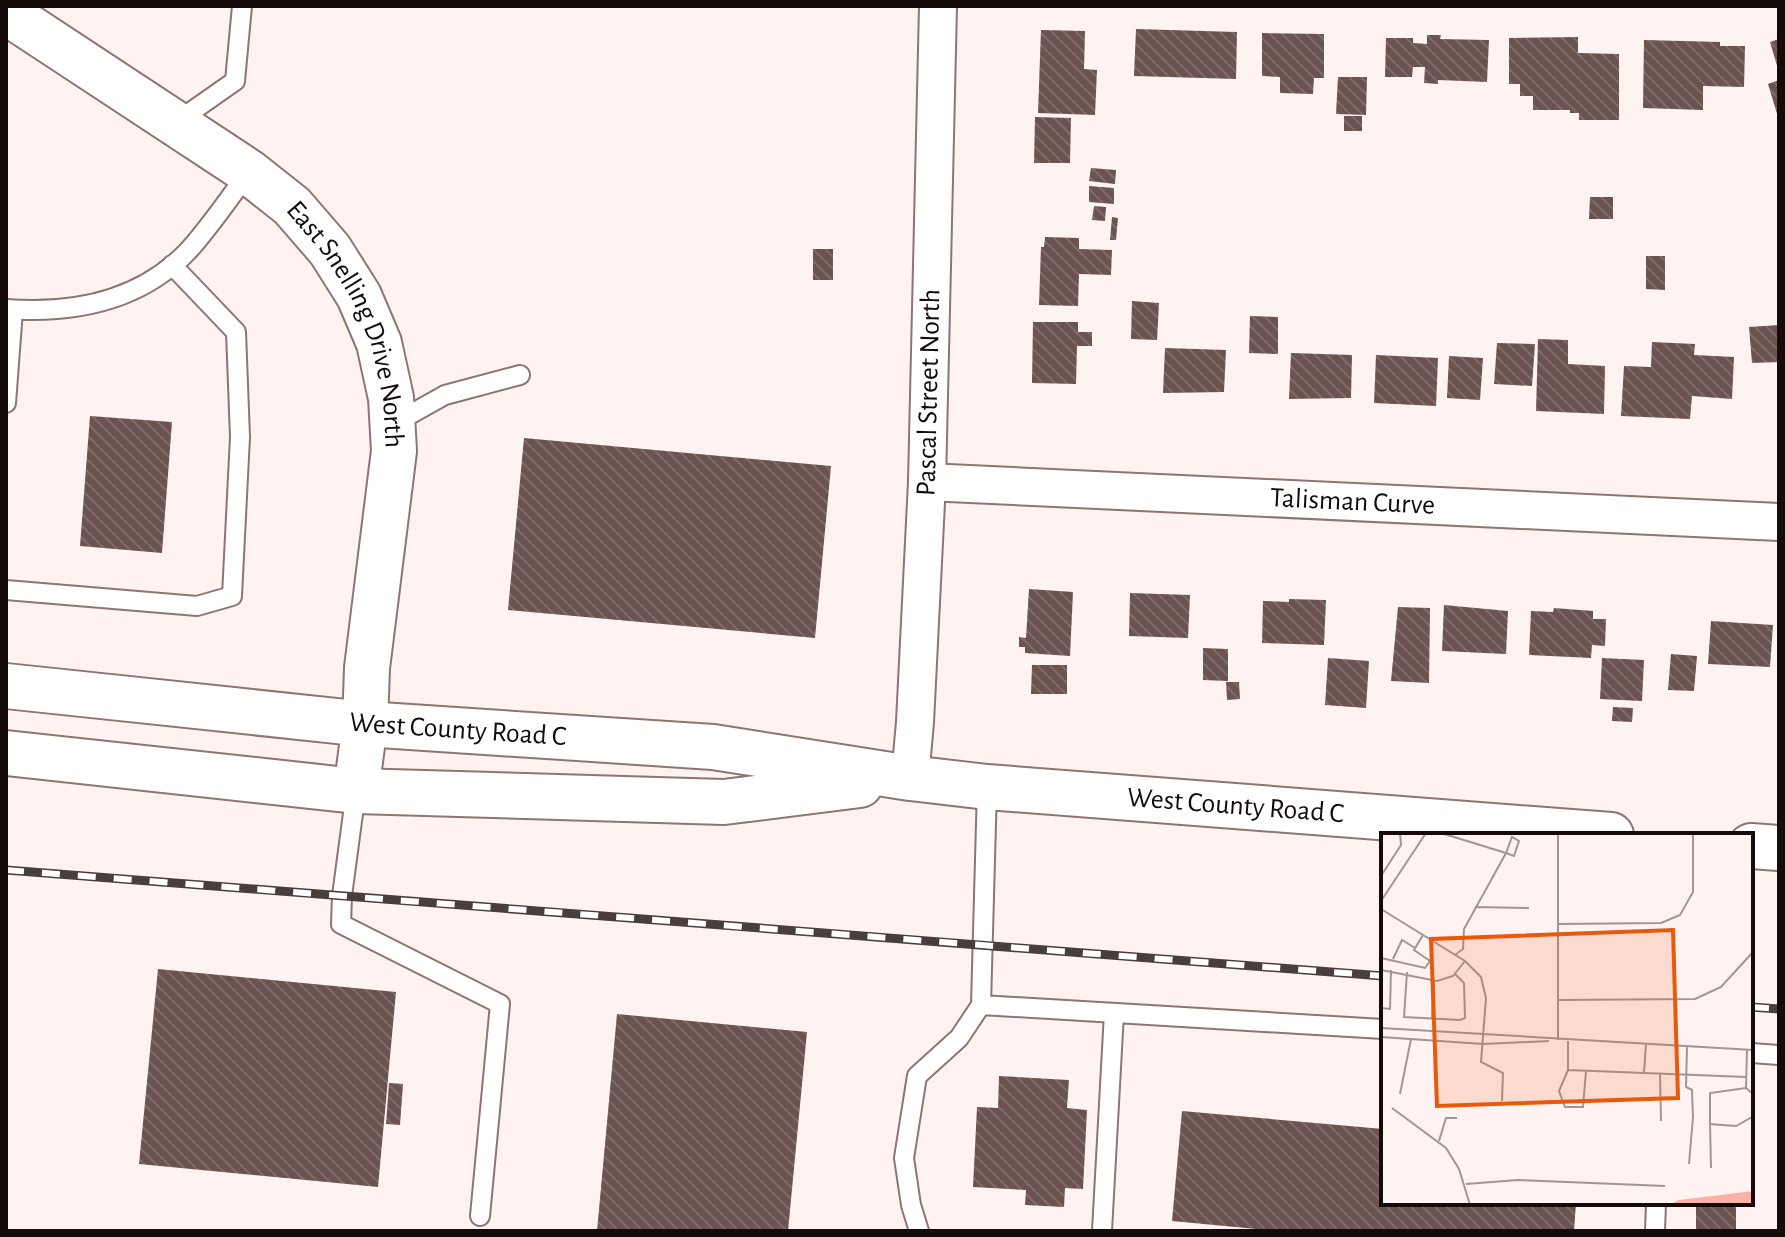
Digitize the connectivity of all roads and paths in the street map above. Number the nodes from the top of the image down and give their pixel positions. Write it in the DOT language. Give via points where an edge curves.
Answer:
graph roads {
  1 [pos="242,6"];
  2 [pos="938,6"];
  3 [pos="6,12"];
  4 [pos="175,123"];
  5 [pos="249,172"];
  6 [pos="172,265"];
  7 [pos="10,310"];
  8 [pos="7,371"];
  9 [pos="520,375"];
  10 [pos="6,403"];
  11 [pos="393,424"];
  12 [pos="927,482"];
  13 [pos="1779,522"];
  14 [pos="6,590"];
  15 [pos="6,686"];
  16 [pos="365,724"];
  17 [pos="6,753"];
  18 [pos="910,778"];
  19 [pos="987,787"];
  20 [pos="356,791"];
  21 [pos="1556,833"];
  22 [pos="1753,846"];
  23 [pos="1779,848"];
  24 [pos="981,1005"];
  25 [pos="1114,1013"];
  26 [pos="1381,1029"];
  27 [pos="1753,1053"];
  28 [pos="1779,1055"];
  29 [pos="1656,1205"];
  30 [pos="480,1216"];
  31 [pos="919,1231"];
  32 [pos="1102,1231"];
  33 [pos="1655,1231"];
  1 -- 4 [label="lane" via="235,81"];
  2 -- 12 [label="street, Pascal Street North"];
  3 -- 4 [label="main road, East Snelling Drive North"];
  4 -- 5 [label="main road, East Snelling Drive North"];
  5 -- 6 [label="lane"];
  5 -- 11 [label="main road, East Snelling Drive North" via="292,206 330,250 359,296 379,343"];
  6 -- 7 [label="lane" via="120,297 78,309"];
  6 -- 14 [label="lane" via="236,332 240,437 232,596 197,606"];
  7 -- 8 [label="lane"];
  8 -- 10 [label="lane"];
  9 -- 11 [label="lane" via="445,395"];
  11 -- 16 [label="main road, East Snelling Drive North" via="393,471 367,668"];
  12 -- 13 [label="street, Talisman Curve"];
  12 -- 18 [label="street, Pascal Street North"];
  15 -- 16 [label="main road, West County Road C"];
  16 -- 18 [label="main road, West County Road C" via="713,747"];
  16 -- 20 [label="main road, East Snelling Drive North"];
  17 -- 20 [label="main road, West County Road C"];
  18 -- 19 [label="main road, West County Road C"];
  18 -- 20 [label="main road, West County Road C" via="724,802"];
  19 -- 21 [label="main road, West County Road C"];
  19 -- 24 [label="lane"];
  20 -- 30 [label="lane" via="341,924 500,1004"];
  22 -- 23 [label="main road"];
  24 -- 25 [label="lane"];
  24 -- 31 [label="lane" via="959,1038 917,1076 904,1158"];
  25 -- 26 [label="lane"];
  25 -- 32 [label="lane"];
  27 -- 28 [label="lane"];
  29 -- 33 [label="lane"];
}
